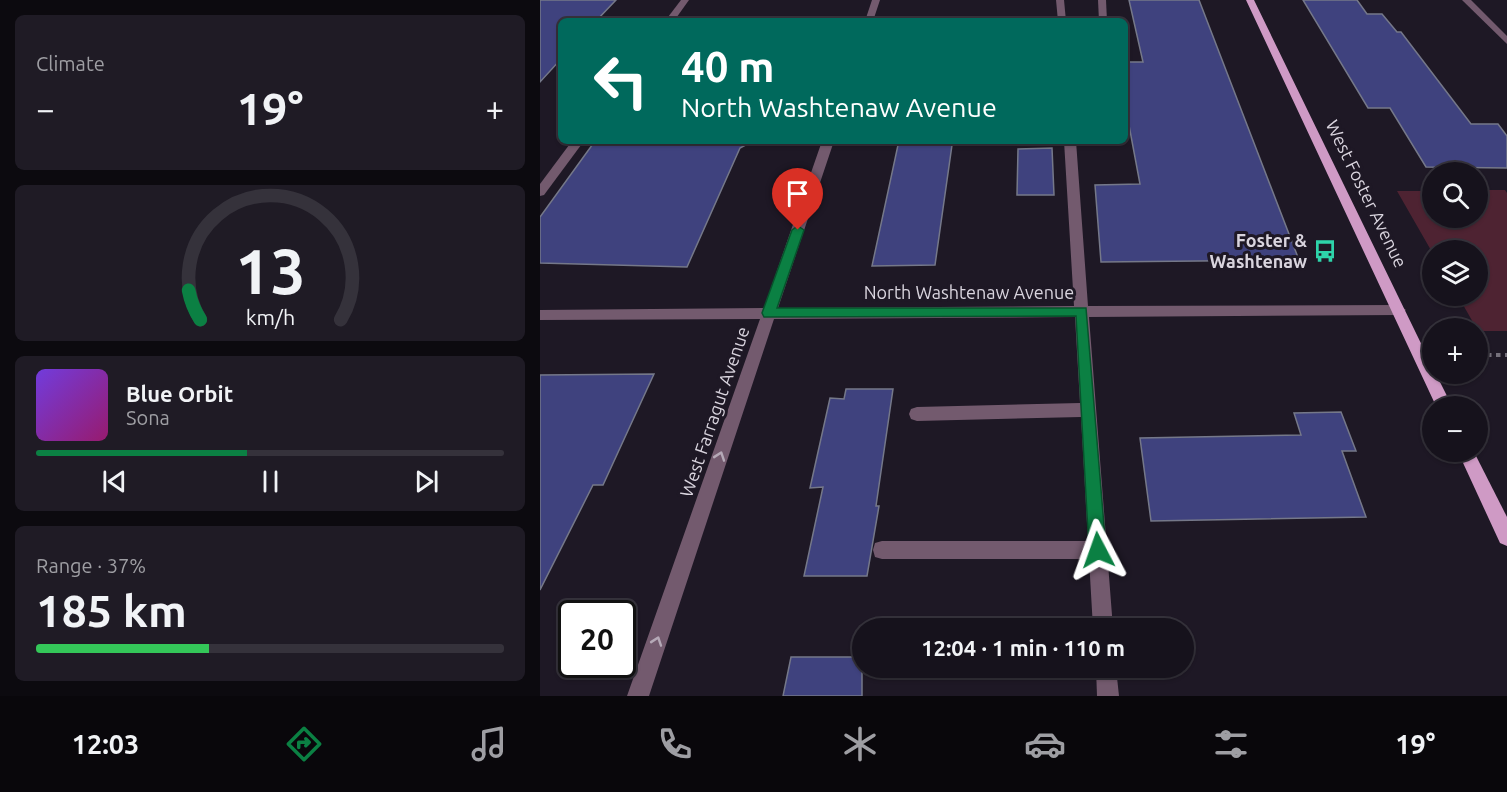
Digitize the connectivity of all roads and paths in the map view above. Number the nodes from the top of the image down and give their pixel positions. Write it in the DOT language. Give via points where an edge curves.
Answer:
graph roads {
  1 [pos="685,0"];
  2 [pos="876,0"];
  3 [pos="1060,0"];
  4 [pos="1102,0"];
  5 [pos="1250,0"];
  6 [pos="1466,0"];
  7 [pos="671,18"];
  8 [pos="870,18"];
  9 [pos="1062,18"];
  10 [pos="1103,18"];
  11 [pos="1507,41"];
  12 [pos="576,144"];
  13 [pos="827,144"];
  14 [pos="1070,144"];
  15 [pos="540,192"];
  16 [pos="1399,310"];
  17 [pos="1082,312"];
  18 [pos="769,313"];
  19 [pos="540,315"];
  20 [pos="1488,355"];
  21 [pos="1507,355"];
  22 [pos="1439,396"];
  23 [pos="1089,411"];
  24 [pos="917,414"];
  25 [pos="1471,462"];
  26 [pos="1507,537"];
  27 [pos="882,550"];
  28 [pos="1098,550"];
  29 [pos="1102,618"];
  30 [pos="1107,678"];
  31 [pos="638,696"];
  32 [pos="1108,696"];
  1 -- 7 [label="street"];
  2 -- 8 [label="street"];
  3 -- 9 [label="street"];
  4 -- 10 [label="street"];
  5 -- 16 [label="main road, West Foster Avenue"];
  6 -- 11 [label="street"];
  12 -- 15 [label="street"];
  13 -- 18 [label="street, West Farragut Avenue"];
  14 -- 17 [label="street"];
  16 -- 17 [label="street, North Washtenaw Avenue"];
  16 -- 22 [label="main road, West Foster Avenue"];
  17 -- 18 [label="street, North Washtenaw Avenue"];
  17 -- 23 [label="street"];
  18 -- 19 [label="street, North Washtenaw Avenue"];
  31 -- 18 [label="street, West Farragut Avenue, one-way"];
  20 -- 21 [label="path"];
  23 -- 24 [label="street"];
  23 -- 28 [label="street"];
  25 -- 26 [label="main road"];
  27 -- 28 [label="street"];
  28 -- 29 [label="street"];
  30 -- 32 [label="street"];
}
